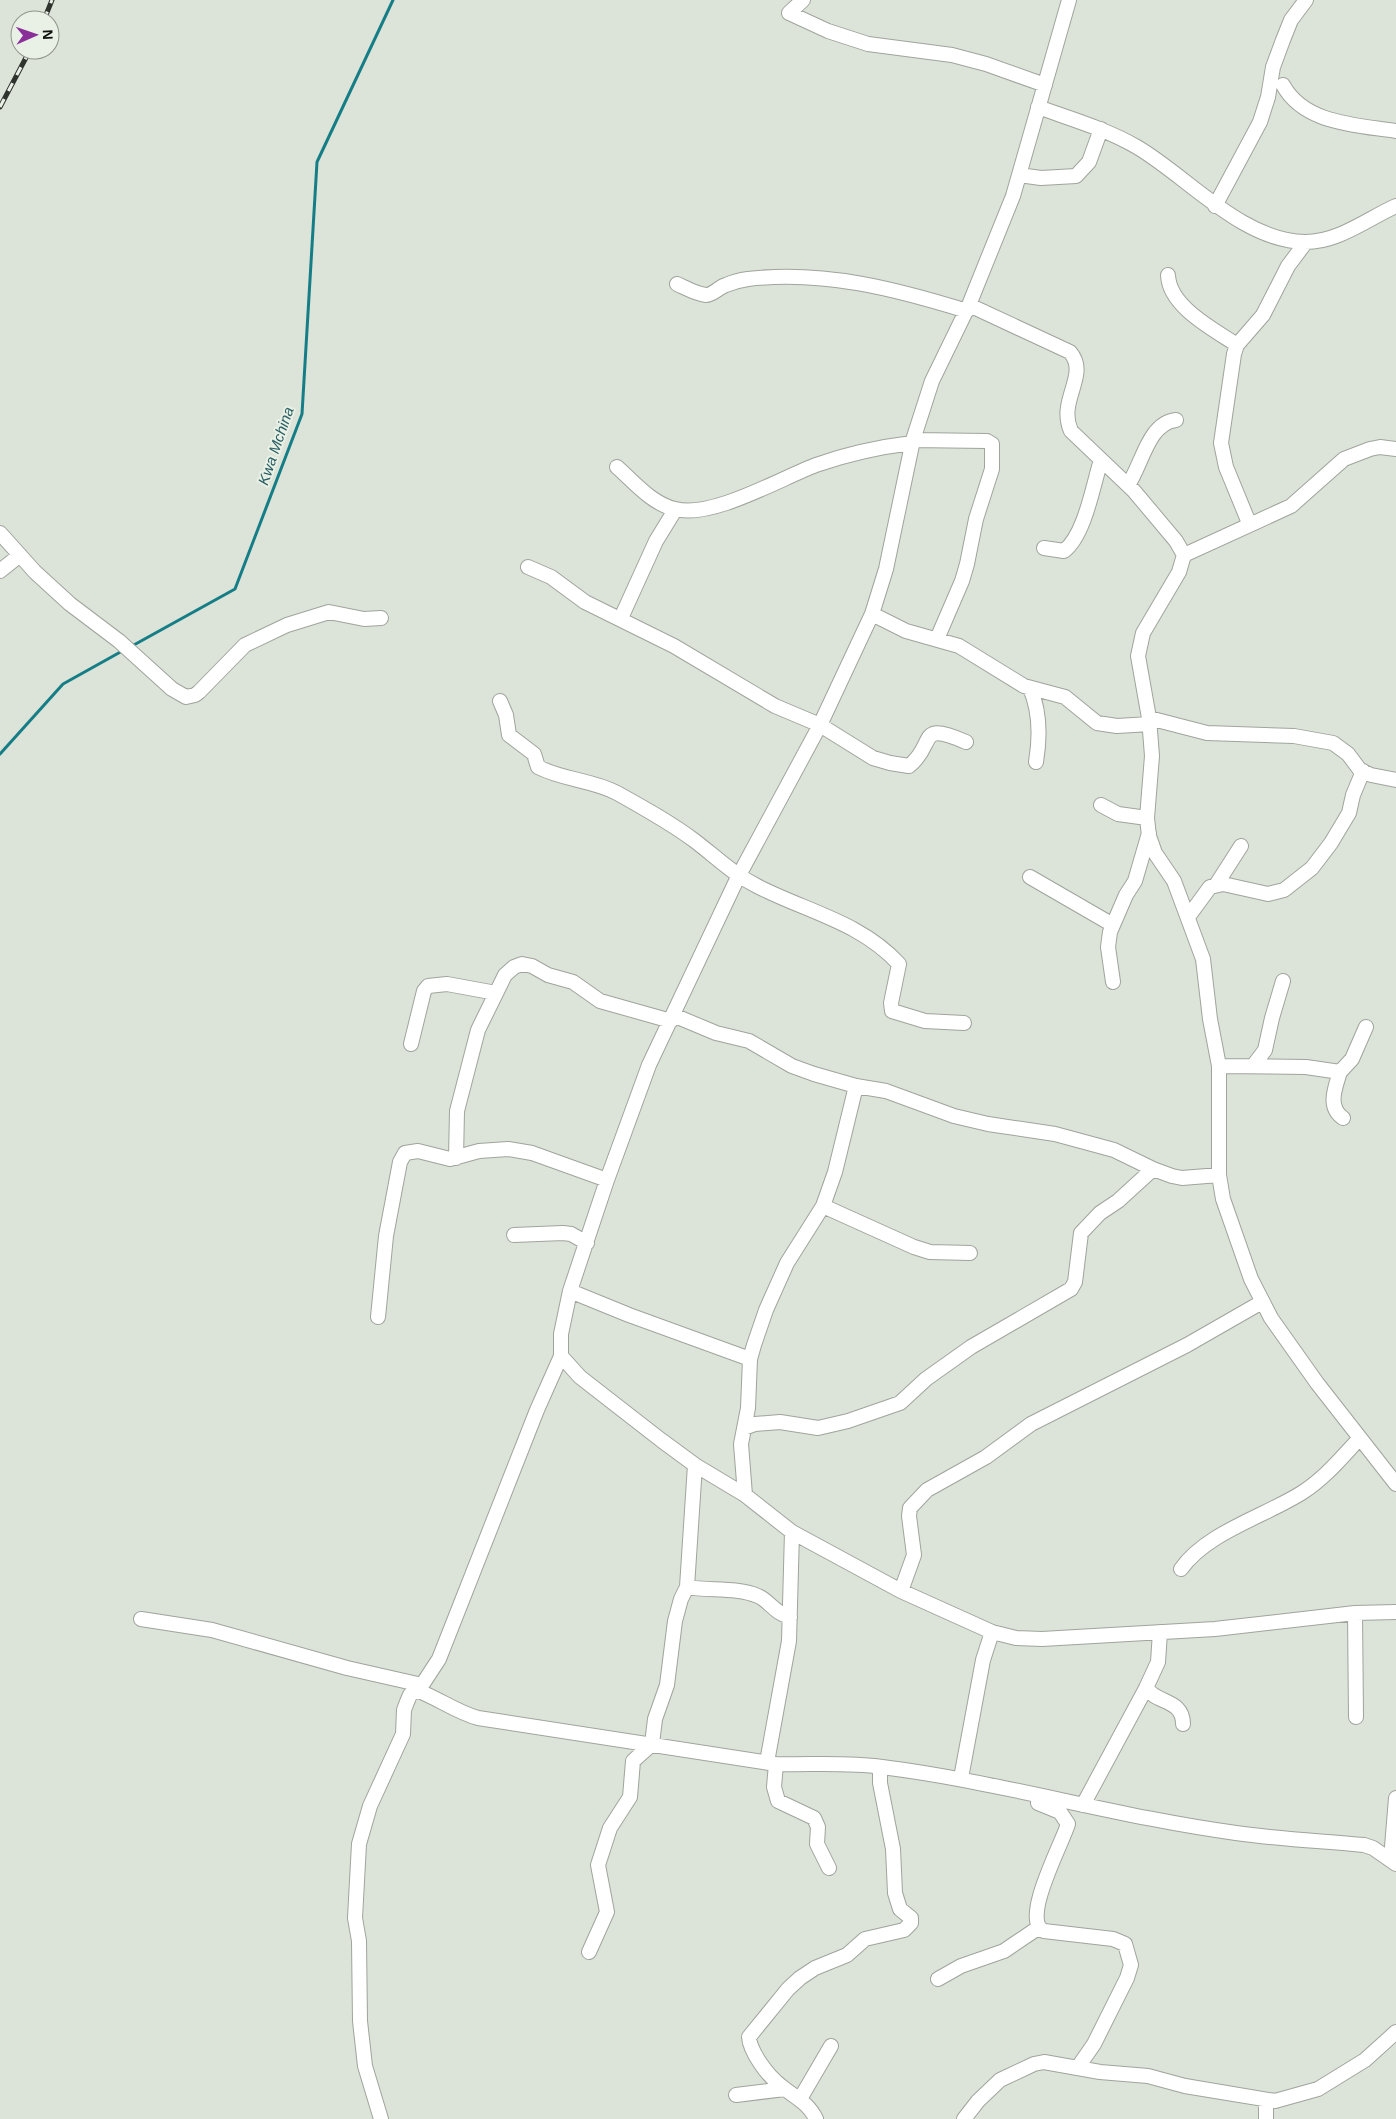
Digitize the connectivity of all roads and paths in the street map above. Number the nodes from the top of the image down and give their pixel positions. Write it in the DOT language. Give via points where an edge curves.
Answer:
graph roads {
  1 [pos="803,0"];
  2 [pos="1069,0"];
  3 [pos="1306,0"];
  4 [pos="1045,85"];
  5 [pos="1283,85"];
  6 [pos="1038,108"];
  7 [pos="1101,130"];
  8 [pos="1396,131"];
  9 [pos="1018,175"];
  10 [pos="1215,206"];
  11 [pos="1396,206"];
  12 [pos="1306,242"];
  13 [pos="1168,275"];
  14 [pos="677,284"];
  15 [pos="968,308"];
  16 [pos="1237,345"];
  17 [pos="1176,420"];
  18 [pos="912,442"];
  19 [pos="1396,449"];
  20 [pos="1101,460"];
  21 [pos="617,467"];
  22 [pos="1128,485"];
  23 [pos="675,510"];
  24 [pos="1249,523"];
  25 [pos="0,533"];
  26 [pos="1044,548"];
  27 [pos="20,555"];
  28 [pos="1184,555"];
  29 [pos="528,567"];
  30 [pos="0,571"];
  31 [pos="872,614"];
  32 [pos="381,618"];
  33 [pos="621,618"];
  34 [pos="937,639"];
  35 [pos="1030,688"];
  36 [pos="500,701"];
  37 [pos="1150,721"];
  38 [pos="820,725"];
  39 [pos="966,742"];
  40 [pos="1036,762"];
  41 [pos="1364,771"];
  42 [pos="1396,780"];
  43 [pos="1101,805"];
  44 [pos="1148,825"];
  45 [pos="1241,846"];
  46 [pos="738,877"];
  47 [pos="1030,877"];
  48 [pos="1216,885"];
  49 [pos="1188,917"];
  50 [pos="1113,925"];
  51 [pos="1283,981"];
  52 [pos="1113,982"];
  53 [pos="496,993"];
  54 [pos="672,1018"];
  55 [pos="964,1023"];
  56 [pos="1366,1027"];
  57 [pos="411,1044"];
  58 [pos="1219,1066"];
  59 [pos="1253,1066"];
  60 [pos="1340,1072"];
  61 [pos="856,1086"];
  62 [pos="1343,1118"];
  63 [pos="456,1158"];
  64 [pos="1153,1170"];
  65 [pos="1219,1175"];
  66 [pos="607,1180"];
  67 [pos="823,1206"];
  68 [pos="514,1235"];
  69 [pos="587,1243"];
  70 [pos="970,1253"];
  71 [pos="570,1290"];
  72 [pos="1262,1302"];
  73 [pos="378,1317"];
  74 [pos="561,1356"];
  75 [pos="750,1359"];
  76 [pos="744,1428"];
  77 [pos="1359,1439"];
  78 [pos="695,1465"];
  79 [pos="1396,1484"];
  80 [pos="744,1495"];
  81 [pos="792,1532"];
  82 [pos="1181,1569"];
  83 [pos="687,1587"];
  84 [pos="901,1591"];
  85 [pos="1396,1612"];
  86 [pos="1355,1614"];
  87 [pos="790,1618"];
  88 [pos="141,1619"];
  89 [pos="992,1632"];
  90 [pos="1160,1632"];
  91 [pos="419,1688"];
  92 [pos="1146,1688"];
  93 [pos="1356,1717"];
  94 [pos="1184,1724"];
  95 [pos="652,1744"];
  96 [pos="772,1763"];
  97 [pos="880,1766"];
  98 [pos="961,1778"];
  99 [pos="1025,1794"];
  100 [pos="1396,1798"];
  101 [pos="1083,1805"];
  102 [pos="1394,1862"];
  103 [pos="829,1868"];
  104 [pos="1038,1928"];
  105 [pos="589,1952"];
  106 [pos="938,1980"];
  107 [pos="1396,2032"];
  108 [pos="831,2046"];
  109 [pos="1078,2067"];
  110 [pos="785,2090"];
  111 [pos="736,2096"];
  112 [pos="800,2099"];
  113 [pos="1266,2102"];
  114 [pos="381,2119"];
  115 [pos="816,2119"];
  116 [pos="964,2119"];
  117 [pos="1266,2119"];
  1 -- 4 [label="street" via="789,13 828,31 868,44 952,55"];
  2 -- 4 [label="street"];
  3 -- 10 [label="street" via="1291,20 1283,40 1260,122"];
  4 -- 6 [label="street"];
  5 -- 8 [label="street" via="1288,95 1323,118 1358,127"];
  6 -- 7 [label="street"];
  6 -- 9 [label="street"];
  7 -- 9 [label="street" via="1089,162 1076,176 1041,178"];
  7 -- 10 [label="street" via="1163,163"];
  9 -- 15 [label="street" via="994,248"];
  10 -- 12 [label="street" via="1276,237"];
  11 -- 12 [label="street" via="1340,235"];
  12 -- 16 [label="street" via="1288,266 1263,315"];
  13 -- 16 [label="street" via="1168,283 1197,319"];
  14 -- 15 [label="street" via="705,295 748,279 850,281"];
  15 -- 18 [label="street" via="932,382"];
  15 -- 20 [label="street" via="1062,347 1074,356 1078,368 1066,409 1067,422 1079,440"];
  16 -- 24 [label="street" via="1222,443 1226,467"];
  17 -- 22 [label="street" via="1168,421 1156,431"];
  18 -- 23 [label="street" via="878,447 832,460 727,502 695,510"];
  18 -- 31 [label="street" via="886,569"];
  18 -- 34 [label="street" via="987,441 993,448 992,469 976,519 965,572"];
  19 -- 24 [label="street" via="1380,447 1344,459 1291,506"];
  20 -- 22 [label="street"];
  20 -- 26 [label="street" via="1074,540 1064,551"];
  21 -- 23 [label="street" via="654,499"];
  22 -- 28 [label="street"];
  23 -- 33 [label="street" via="656,541"];
  24 -- 28 [label="street"];
  25 -- 27 [label="street"];
  27 -- 30 [label="street"];
  27 -- 32 [label="street" via="70,604 120,641 172,689 186,697 199,692 245,645 287,625 329,612 364,619"];
  28 -- 37 [label="street" via="1179,572 1143,633 1140,644 1138,668"];
  29 -- 33 [label="street" via="551,577 585,602"];
  31 -- 34 [label="street" via="906,631"];
  31 -- 38 [label="street"];
  33 -- 38 [label="street" via="689,654 774,706"];
  34 -- 35 [label="street" via="970,651"];
  35 -- 37 [label="street" via="1065,696 1097,723 1117,726"];
  35 -- 40 [label="street" via="1038,716"];
  36 -- 46 [label="street" via="506,715 508,735 534,754 538,767 615,792 682,831"];
  37 -- 41 [label="street" via="1207,733 1294,736 1333,743"];
  37 -- 44 [label="street" via="1152,756"];
  38 -- 39 [label="street" via="873,758 904,766 912,764 929,736 935,732"];
  38 -- 46 [label="street"];
  41 -- 42 [label="street"];
  41 -- 48 [label="street" via="1349,813 1331,844 1312,868 1284,890 1261,894 1235,886"];
  43 -- 44 [label="street"];
  44 -- 49 [label="street" via="1155,852 1174,881"];
  44 -- 50 [label="street" via="1135,881"];
  45 -- 48 [label="street"];
  46 -- 54 [label="street"];
  46 -- 55 [label="street" via="827,915 885,948 899,964 892,1011 925,1022"];
  47 -- 50 [label="street"];
  48 -- 49 [label="street" via="1206,891"];
  49 -- 58 [label="street" via="1202,959"];
  50 -- 52 [label="street" via="1108,947"];
  51 -- 59 [label="street" via="1265,1050"];
  53 -- 54 [label="street" via="508,970 526,964 573,982 600,1001"];
  53 -- 57 [label="street" via="447,984 428,986"];
  53 -- 63 [label="street" via="478,1030 464,1079 457,1111"];
  54 -- 61 [label="street" via="749,1041 792,1066"];
  54 -- 66 [label="street" via="649,1064"];
  56 -- 60 [label="street" via="1352,1059"];
  58 -- 59 [label="street"];
  58 -- 65 [label="street"];
  59 -- 60 [label="street" via="1306,1067"];
  60 -- 62 [label="street" via="1333,1098 1334,1109"];
  61 -- 64 [label="street" via="886,1091 962,1118 1055,1134 1114,1150"];
  61 -- 67 [label="street" via="835,1172"];
  63 -- 66 [label="street" via="479,1150 508,1149 532,1153"];
  63 -- 73 [label="street" via="441,1158 418,1151 404,1153 402,1157 386,1236"];
  64 -- 65 [label="street" via="1182,1178"];
  64 -- 76 [label="street" via="1080,1232 1075,1282 1071,1289 971,1347 926,1379 900,1403 818,1428 780,1422"];
  65 -- 72 [label="street" via="1229,1222"];
  66 -- 69 [label="street"];
  67 -- 70 [label="street" via="914,1248 930,1252"];
  67 -- 75 [label="street" via="788,1263 766,1310"];
  68 -- 69 [label="street" via="564,1233"];
  69 -- 71 [label="street"];
  71 -- 74 [label="street" via="561,1334"];
  71 -- 75 [label="street"];
  72 -- 77 [label="street" via="1283,1337"];
  72 -- 84 [label="street" via="1179,1349 1031,1424 992,1453 927,1490 910,1508 908,1516 914,1555"];
  74 -- 78 [label="street" via="580,1377"];
  74 -- 91 [label="street" via="440,1659"];
  75 -- 76 [label="street"];
  76 -- 80 [label="street" via="741,1444"];
  77 -- 79 [label="street"];
  77 -- 82 [label="street" via="1304,1492 1223,1535 1194,1554"];
  78 -- 80 [label="street"];
  78 -- 83 [label="street"];
  80 -- 81 [label="street"];
  81 -- 84 [label="street"];
  81 -- 87 [label="street"];
  83 -- 87 [label="street" via="756,1595"];
  83 -- 95 [label="street" via="675,1621 667,1685 654,1719"];
  84 -- 89 [label="street"];
  85 -- 86 [label="street"];
  86 -- 90 [label="street"];
  86 -- 93 [label="street"];
  87 -- 96 [label="street"];
  88 -- 91 [label="street" via="212,1630"];
  89 -- 90 [label="street" via="1016,1638 1042,1639"];
  89 -- 98 [label="street" via="983,1660"];
  90 -- 92 [label="street" via="1158,1662"];
  91 -- 95 [label="street" via="478,1718"];
  91 -- 114 [label="street" via="407,1702 403,1734 370,1806 359,1844 355,1886 365,2066"];
  92 -- 94 [label="street" via="1149,1693 1177,1707 1182,1712"];
  92 -- 101 [label="street"];
  95 -- 96 [label="street"];
  95 -- 105 [label="street" via="633,1762 630,1797 610,1828 598,1865 607,1912"];
  96 -- 97 [label="street"];
  96 -- 103 [label="street" via="778,1801 814,1818 818,1827 817,1844"];
  97 -- 98 [label="street"];
  97 -- 110 [label="street" via="880,1784 893,1849 895,1893 900,1909 911,1918 911,1923 904,1930 865,1939 848,1955 815,1968 800,1978 751,2032 752,2049"];
  98 -- 99 [label="street"];
  99 -- 101 [label="street"];
  99 -- 104 [label="street" via="1060,1812 1068,1824 1037,1903 1035,1918"];
  100 -- 102 [label="street"];
  101 -- 102 [label="street" via="1235,1833 1364,1845"];
  104 -- 106 [label="street" via="1004,1951 961,1966"];
  104 -- 109 [label="street" via="1113,1939 1126,1944 1130,1954 1131,1965 1126,1978 1094,2044"];
  107 -- 113 [label="street" via="1365,2060 1318,2089"];
  108 -- 112 [label="street"];
  109 -- 113 [label="street" via="1148,2076"];
  109 -- 116 [label="street" via="1044,2062 1000,2080"];
  110 -- 111 [label="street"];
  110 -- 112 [label="street"];
  112 -- 115 [label="street"];
  113 -- 117 [label="street"];
}
